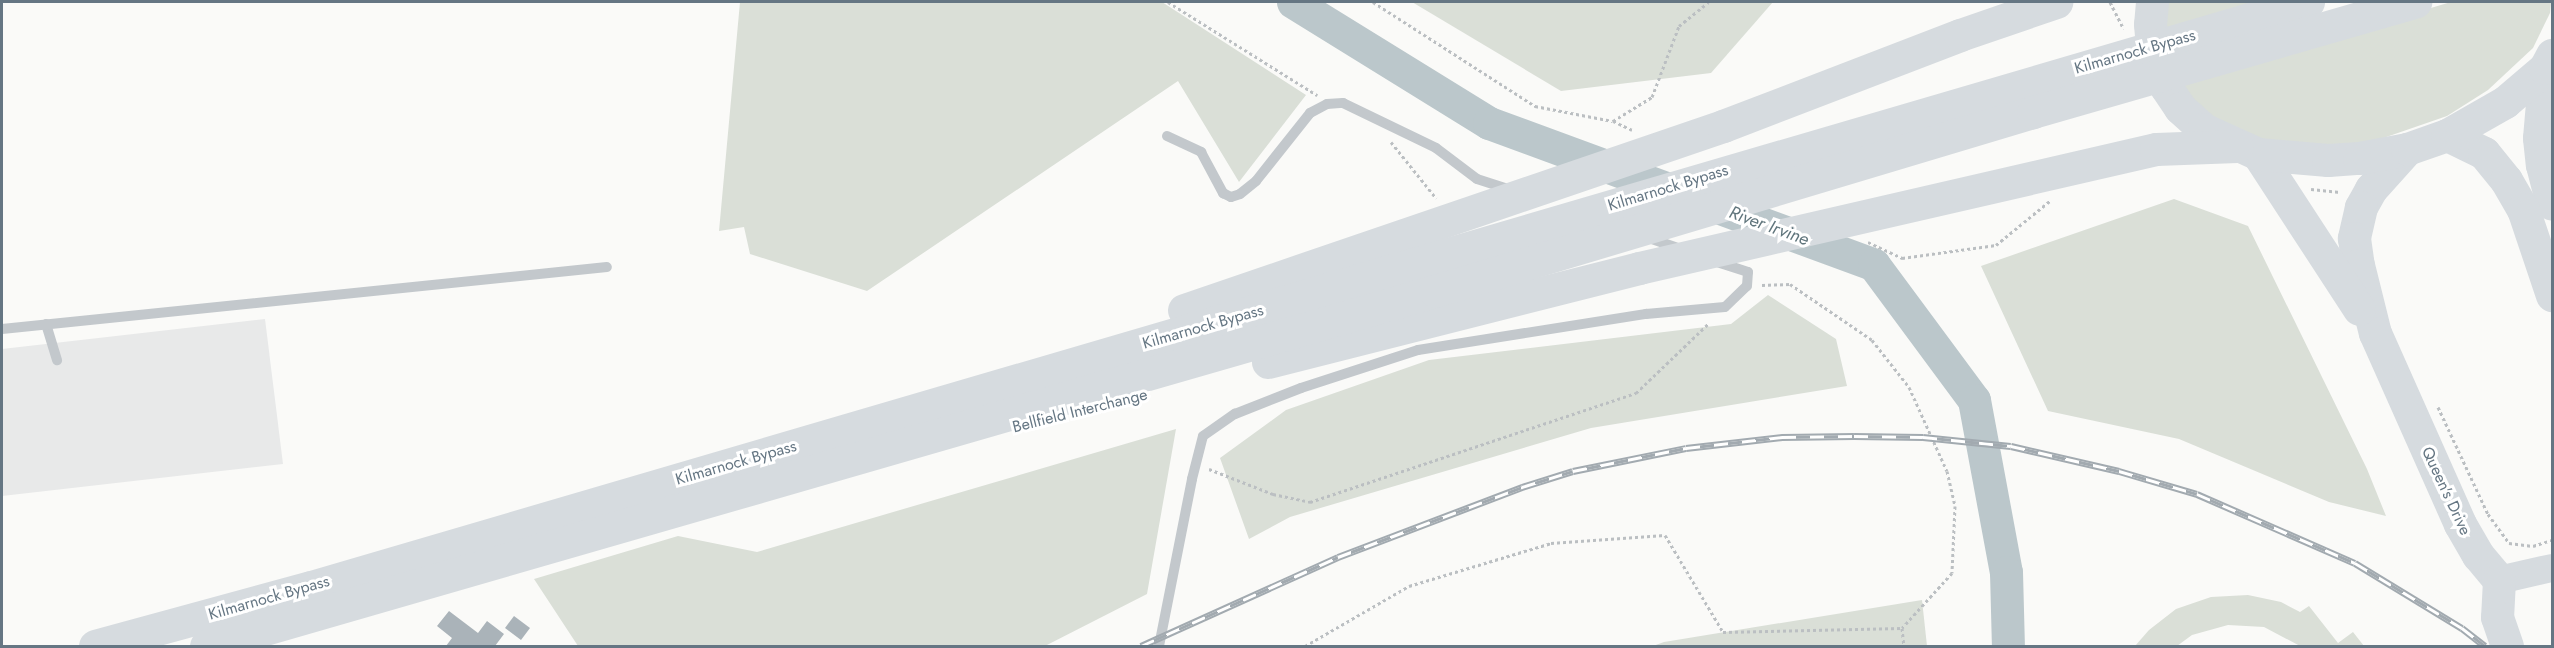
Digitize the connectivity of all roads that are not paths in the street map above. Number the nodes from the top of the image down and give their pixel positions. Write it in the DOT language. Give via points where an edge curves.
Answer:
graph roads {
  1 [pos="2056,2"];
  2 [pos="2308,2"];
  3 [pos="2415,2"];
  4 [pos="2151,3"];
  5 [pos="2549,62"];
  6 [pos="2447,135"];
  7 [pos="1167,136"];
  8 [pos="2406,149"];
  9 [pos="2247,150"];
  10 [pos="2553,204"];
  11 [pos="1556,206"];
  12 [pos="1539,216"];
  13 [pos="1613,226"];
  14 [pos="1593,234"];
  15 [pos="607,267"];
  16 [pos="2553,296"];
  17 [pos="46,324"];
  18 [pos="2,328"];
  19 [pos="2375,333"];
  20 [pos="57,360"];
  21 [pos="729,480"];
  22 [pos="2553,568"];
  23 [pos="2499,580"];
  24 [pos="2502,632"];
  25 [pos="95,646"];
  26 [pos="206,646"];
  27 [pos="1160,646"];
  1 -- 21 [label="main road" via="1722,126"];
  2 -- 12 [label="main road, Kilmarnock Bypass" via="1772,157"];
  3 -- 14 [label="main road, Kilmarnock Bypass" via="1814,177"];
  4 -- 9 [label="main road" via="2153,56 2166,87 2180,108 2203,129"];
  5 -- 6 [label="main road" via="2505,102"];
  5 -- 10 [label="main road" via="2539,138"];
  6 -- 8 [label="main road"];
  6 -- 16 [label="main road" via="2484,153 2506,180 2523,209"];
  7 -- 12 [label="lane" via="1201,152 1223,193 1231,197 1256,181 1310,114 1343,103 1436,148 1477,179"];
  8 -- 9 [label="main road" via="2328,160"];
  8 -- 19 [label="main road, Queen's Drive" via="2371,189 2355,223 2358,265"];
  9 -- 19 [label="main road, Queen's Drive"];
  9 -- 21 [label="main road, Bellfield Interchange" via="2156,149 1639,268 1045,420"];
  11 -- 14 [label="lane"];
  12 -- 21 [label="main road, Kilmarnock Bypass"];
  13 -- 27 [label="lane" via="1748,272 1747,286 1725,307 1646,314 1418,350 1235,414 1203,436"];
  14 -- 21 [label="main road, Kilmarnock Bypass"];
  15 -- 17 [label="lane"];
  17 -- 18 [label="lane"];
  17 -- 20 [label="lane"];
  19 -- 23 [label="main road, Queen's Drive" via="2460,524"];
  21 -- 25 [label="main road, Kilmarnock Bypass"];
  21 -- 26 [label="main road, Kilmarnock Bypass"];
  22 -- 23 [label="main road"];
  23 -- 24 [label="main road"];
}
